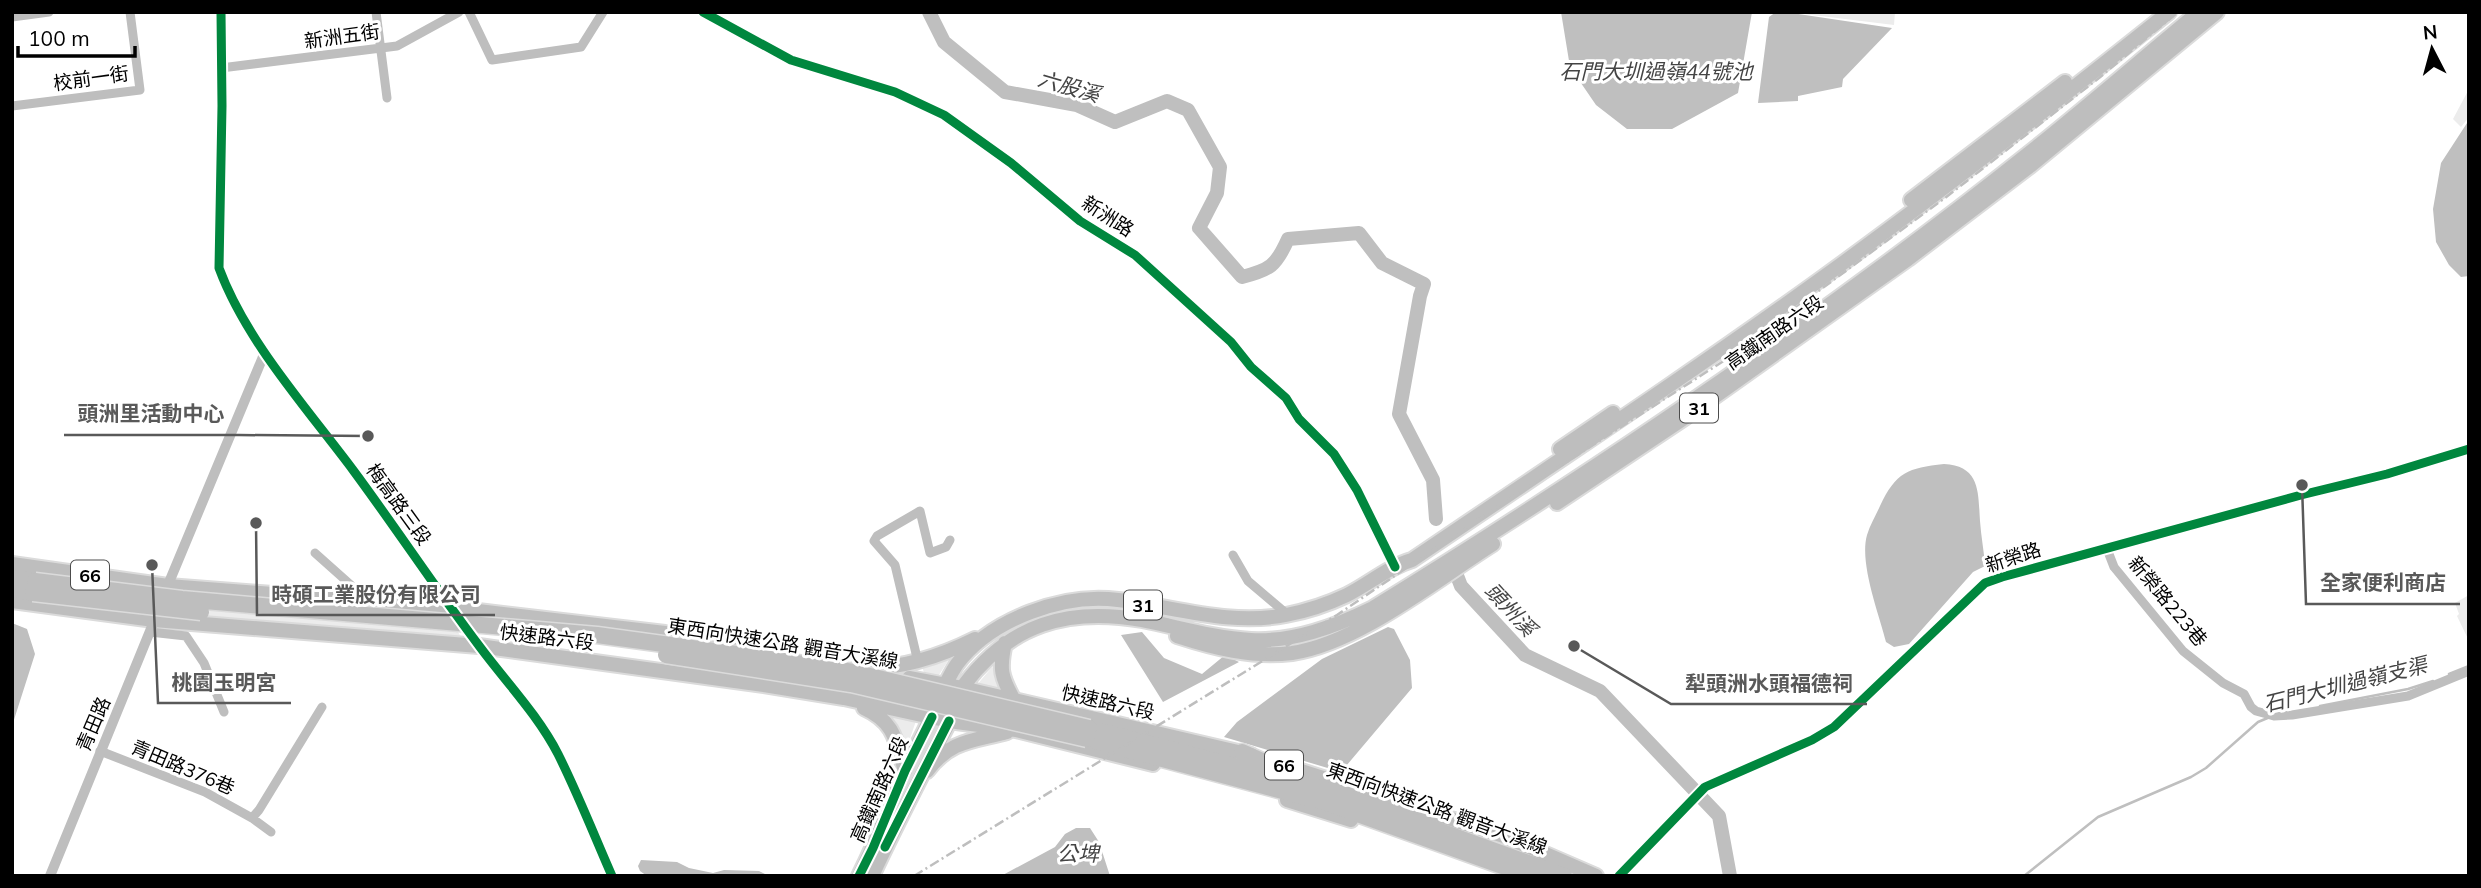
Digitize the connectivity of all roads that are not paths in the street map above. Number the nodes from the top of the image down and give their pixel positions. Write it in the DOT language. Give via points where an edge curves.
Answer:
graph roads {
  1 [pos="49,12"];
  2 [pos="130,12"];
  3 [pos="220,12"];
  4 [pos="376,12"];
  5 [pos="459,12"];
  6 [pos="469,12"];
  7 [pos="603,12"];
  8 [pos="703,12"];
  9 [pos="2154,12"];
  10 [pos="2169,12"];
  11 [pos="2199,12"];
  12 [pos="2217,12"];
  13 [pos="12,17"];
  14 [pos="380,48"];
  15 [pos="220,68"];
  16 [pos="387,98"];
  17 [pos="12,106"];
  18 [pos="2001,131"];
  19 [pos="2028,154"];
  20 [pos="1970,167"];
  21 [pos="2005,186"];
  22 [pos="265,352"];
  23 [pos="1658,388"];
  24 [pos="1635,404"];
  25 [pos="1686,405"];
  26 [pos="1589,442"];
  27 [pos="2469,449"];
  28 [pos="1629,450"];
  29 [pos="1607,459"];
  30 [pos="950,540"];
  31 [pos="2107,549"];
  32 [pos="315,553"];
  33 [pos="1233,555"];
  34 [pos="12,564"];
  35 [pos="1398,565"];
  36 [pos="12,578"];
  37 [pos="168,586"];
  38 [pos="12,589"];
  39 [pos="12,601"];
  40 [pos="450,604"];
  41 [pos="1288,615"];
  42 [pos="1123,618"];
  43 [pos="1017,619"];
  44 [pos="152,626"];
  45 [pos="1005,643"];
  46 [pos="479,646"];
  47 [pos="918,662"];
  48 [pos="856,668"];
  49 [pos="2469,671"];
  50 [pos="945,685"];
  51 [pos="962,688"];
  52 [pos="844,698"];
  53 [pos="1014,700"];
  54 [pos="322,707"];
  55 [pos="224,712"];
  56 [pos="932,716"];
  57 [pos="949,720"];
  58 [pos="1016,730"];
  59 [pos="1088,734"];
  60 [pos="100,751"];
  61 [pos="1242,752"];
  62 [pos="905,771"];
  63 [pos="1229,783"];
  64 [pos="910,795"];
  65 [pos="1326,796"];
  66 [pos="252,818"];
  67 [pos="1413,828"];
  68 [pos="271,832"];
  69 [pos="50,876"];
  70 [pos="612,876"];
  71 [pos="859,876"];
  72 [pos="872,876"];
  73 [pos="1506,876"];
  74 [pos="1530,876"];
  75 [pos="1564,876"];
  76 [pos="1596,876"];
  77 [pos="1619,876"];
  1 -- 13 [label="street"];
  2 -- 17 [label="street, 校前一街" via="140,90"];
  3 -- 15 [label="street, 梅高路三段"];
  4 -- 14 [label="street"];
  5 -- 14 [label="street, 新洲五街" via="407,42"];
  6 -- 7 [label="street" via="492,60 581,47"];
  8 -- 35 [label="street, 新洲路" via="790,60 895,92 944,115 1080,221 1135,255 1231,342 1334,454"];
  9 -- 18 [label="main road, 高鐵南路六段 / 31"];
  10 -- 20 [label="main road, 高鐵南路六段 / 31"];
  11 -- 19 [label="main road, 高鐵南路六段 / 31"];
  12 -- 21 [label="main road, 高鐵南路六段 / 31"];
  14 -- 15 [label="street, 新洲五街"];
  14 -- 16 [label="street"];
  15 -- 22 [label="street, 梅高路三段" via="219,268 239,316"];
  18 -- 20 [label="main road"];
  18 -- 23 [label="main road, 高鐵南路六段 / 31"];
  19 -- 21 [label="main road"];
  19 -- 25 [label="main road, 高鐵南路六段 / 31"];
  20 -- 23 [label="main road, 高鐵南路六段 / 31" via="1822,278"];
  21 -- 28 [label="main road, 高鐵南路六段 / 31" via="1814,327"];
  22 -- 37 [label="street, 青田路"];
  22 -- 40 [label="street, 梅高路三段"];
  23 -- 24 [label="main road, 高鐵南路六段 / 31"];
  23 -- 25 [label="main road"];
  24 -- 26 [label="main road, 高鐵南路六段 / 31"];
  24 -- 28 [label="main road"];
  24 -- 35 [label="main road, 高鐵南路六段 / 31" via="1446,528"];
  25 -- 28 [label="main road, 高鐵南路六段 / 31"];
  26 -- 29 [label="main road" via="1598,445"];
  26 -- 35 [label="main road, 高鐵南路六段 / 31"];
  27 -- 31 [label="street, 新榮路"];
  28 -- 29 [label="main road, 高鐵南路六段 / 31"];
  28 -- 42 [label="main road, 高鐵南路六段 / 31" via="1366,625 1317,647 1292,653 1226,651"];
  29 -- 42 [label="main road, 高鐵南路六段 / 31" via="1373,608 1335,626 1282,639 1252,640"];
  30 -- 47 [label="street" via="946,547 930,553 920,511 874,541 895,565"];
  31 -- 49 [label="street, 新榮路223巷" via="2114,567 2183,651 2244,694 2256,711 2292,715 2408,696"];
  31 -- 77 [label="street, 新榮路" via="1985,583 1834,727 1705,787"];
  32 -- 40 [label="street" via="361,593"];
  33 -- 41 [label="street" via="1248,581"];
  34 -- 37 [label="main road, 快速路六段 / 66"];
  35 -- 41 [label="main road, 高鐵南路六段 / 31" via="1346,595"];
  36 -- 59 [label="highway, 東西向快速公路 觀音大溪線 / 66, bridge" via="182,599 597,635 765,658 853,672"];
  37 -- 40 [label="main road, 快速路六段 / 66"];
  37 -- 44 [label="street, 青田路"];
  38 -- 59 [label="highway, 東西向快速公路 觀音大溪線 / 66, bridge" via="178,610 609,647 851,684"];
  39 -- 44 [label="main road, 快速路六段 / 66"];
  40 -- 46 [label="street, 梅高路三段"];
  40 -- 48 [label="main road, 快速路六段 / 66" via="665,633"];
  41 -- 43 [label="main road, 高鐵南路六段 / 31" via="1234,620 1097,599 1046,606"];
  42 -- 45 [label="main road, 高鐵南路六段 / 31" via="1098,615 1051,622"];
  43 -- 47 [label="main road, 31"];
  43 -- 50 [label="main road, 高鐵南路六段 / 31" via="976,643"];
  44 -- 46 [label="main road, 快速路六段 / 66"];
  44 -- 55 [label="street" via="186,636 204,663"];
  44 -- 60 [label="street, 青田路"];
  45 -- 51 [label="main road, 高鐵南路六段 / 31"];
  45 -- 53 [label="main road" via="1000,665"];
  46 -- 52 [label="main road, 快速路六段 / 66"];
  46 -- 70 [label="street, 梅高路三段" via="558,754"];
  47 -- 48 [label="main road, 31"];
  48 -- 50 [label="main road, 快速路六段 / 66"];
  50 -- 51 [label="main road, 快速路六段 / 66"];
  50 -- 56 [label="main road, 高鐵南路六段 / 31"];
  51 -- 53 [label="main road, 快速路六段 / 66"];
  51 -- 57 [label="main road, 高鐵南路六段 / 31"];
  52 -- 56 [label="main road, 快速路六段 / 66"];
  52 -- 62 [label="main road" via="878,714 888,724"];
  53 -- 61 [label="main road, 快速路六段 / 66"];
  54 -- 66 [label="street"];
  56 -- 57 [label="main road, 快速路六段 / 66"];
  56 -- 62 [label="main road, 高鐵南路六段 / 31"];
  57 -- 58 [label="main road, 快速路六段 / 66"];
  57 -- 64 [label="main road, 高鐵南路六段 / 31"];
  58 -- 63 [label="main road, 快速路六段 / 66"];
  58 -- 64 [label="main road" via="964,740 932,765"];
  59 -- 65 [label="highway, 東西向快速公路 觀音大溪線 / 66"];
  60 -- 66 [label="street, 青田路376巷" via="205,792"];
  60 -- 69 [label="street, 青田路"];
  61 -- 65 [label="highway"];
  61 -- 76 [label="main road, 快速路六段 / 66" via="1504,836"];
  62 -- 71 [label="main road, 高鐵南路六段 / 31"];
  63 -- 65 [label="highway"];
  63 -- 73 [label="main road, 快速路六段 / 66" via="1434,847"];
  64 -- 72 [label="main road, 高鐵南路六段 / 31"];
  65 -- 67 [label="highway, 東西向快速公路 觀音大溪線 / 66"];
  66 -- 68 [label="street, 青田路376巷"];
  67 -- 74 [label="highway, 東西向快速公路 觀音大溪線 / 66"];
  67 -- 75 [label="highway, 東西向快速公路 觀音大溪線 / 66"];
}
